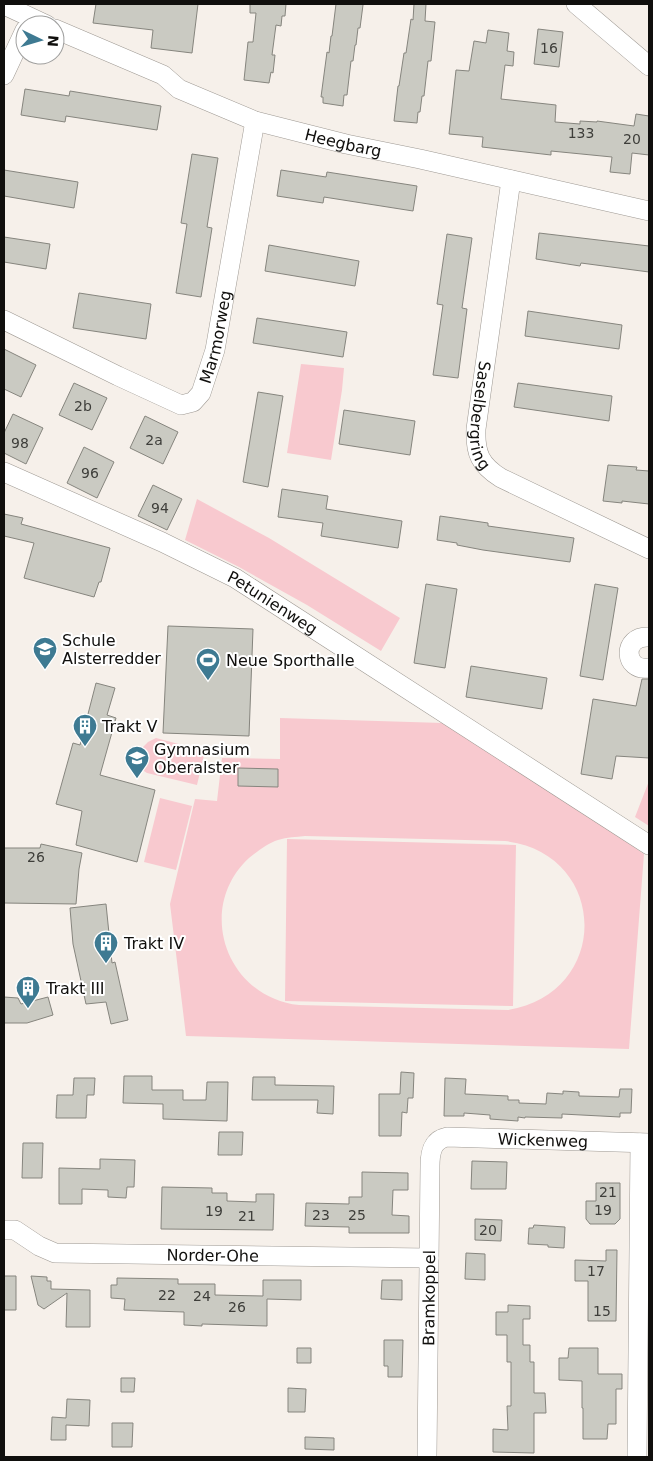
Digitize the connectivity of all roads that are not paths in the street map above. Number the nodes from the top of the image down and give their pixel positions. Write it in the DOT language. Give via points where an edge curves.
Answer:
graph roads {
  1 [pos="576,4"];
  2 [pos="4,5"];
  3 [pos="23,15"];
  4 [pos="65,33"];
  5 [pos="15,54"];
  6 [pos="649,66"];
  7 [pos="4,75"];
  8 [pos="255,121"];
  9 [pos="511,180"];
  10 [pos="649,211"];
  11 [pos="4,320"];
  12 [pos="4,472"];
  13 [pos="649,549"];
  14 [pos="649,637"];
  15 [pos="649,668"];
  16 [pos="649,845"];
  17 [pos="436,1141"];
  18 [pos="645,1143"];
  19 [pos="4,1230"];
  20 [pos="429,1258"];
  21 [pos="427,1457"];
  22 [pos="637,1457"];
  1 -- 6 [label="street"];
  2 -- 3 [label="street"];
  4 -- 8 [label="street, Heegbarg" via="163,75 179,89"];
  5 -- 7 [label="street"];
  8 -- 9 [label="street, Heegbarg"];
  8 -- 11 [label="street, Marmorweg" via="215,350 201,393 193,402 181,405"];
  9 -- 10 [label="street, Heegbarg"];
  9 -- 13 [label="street, Saselbergring" via="476,421 479,456 487,468 501,478"];
  12 -- 16 [label="street, Petunienweg" via="235,578"];
  14 -- 15 [label="street" via="634,641 629,657 636,666"];
  17 -- 18 [label="street, Wickenweg" via="447,1136"];
  17 -- 20 [label="street, Bramkoppel" via="430,1155"];
  18 -- 22 [label="street"];
  19 -- 20 [label="street, Norder-Ohe" via="15,1230 55,1253"];
  20 -- 21 [label="street, Bramkoppel"];
}
